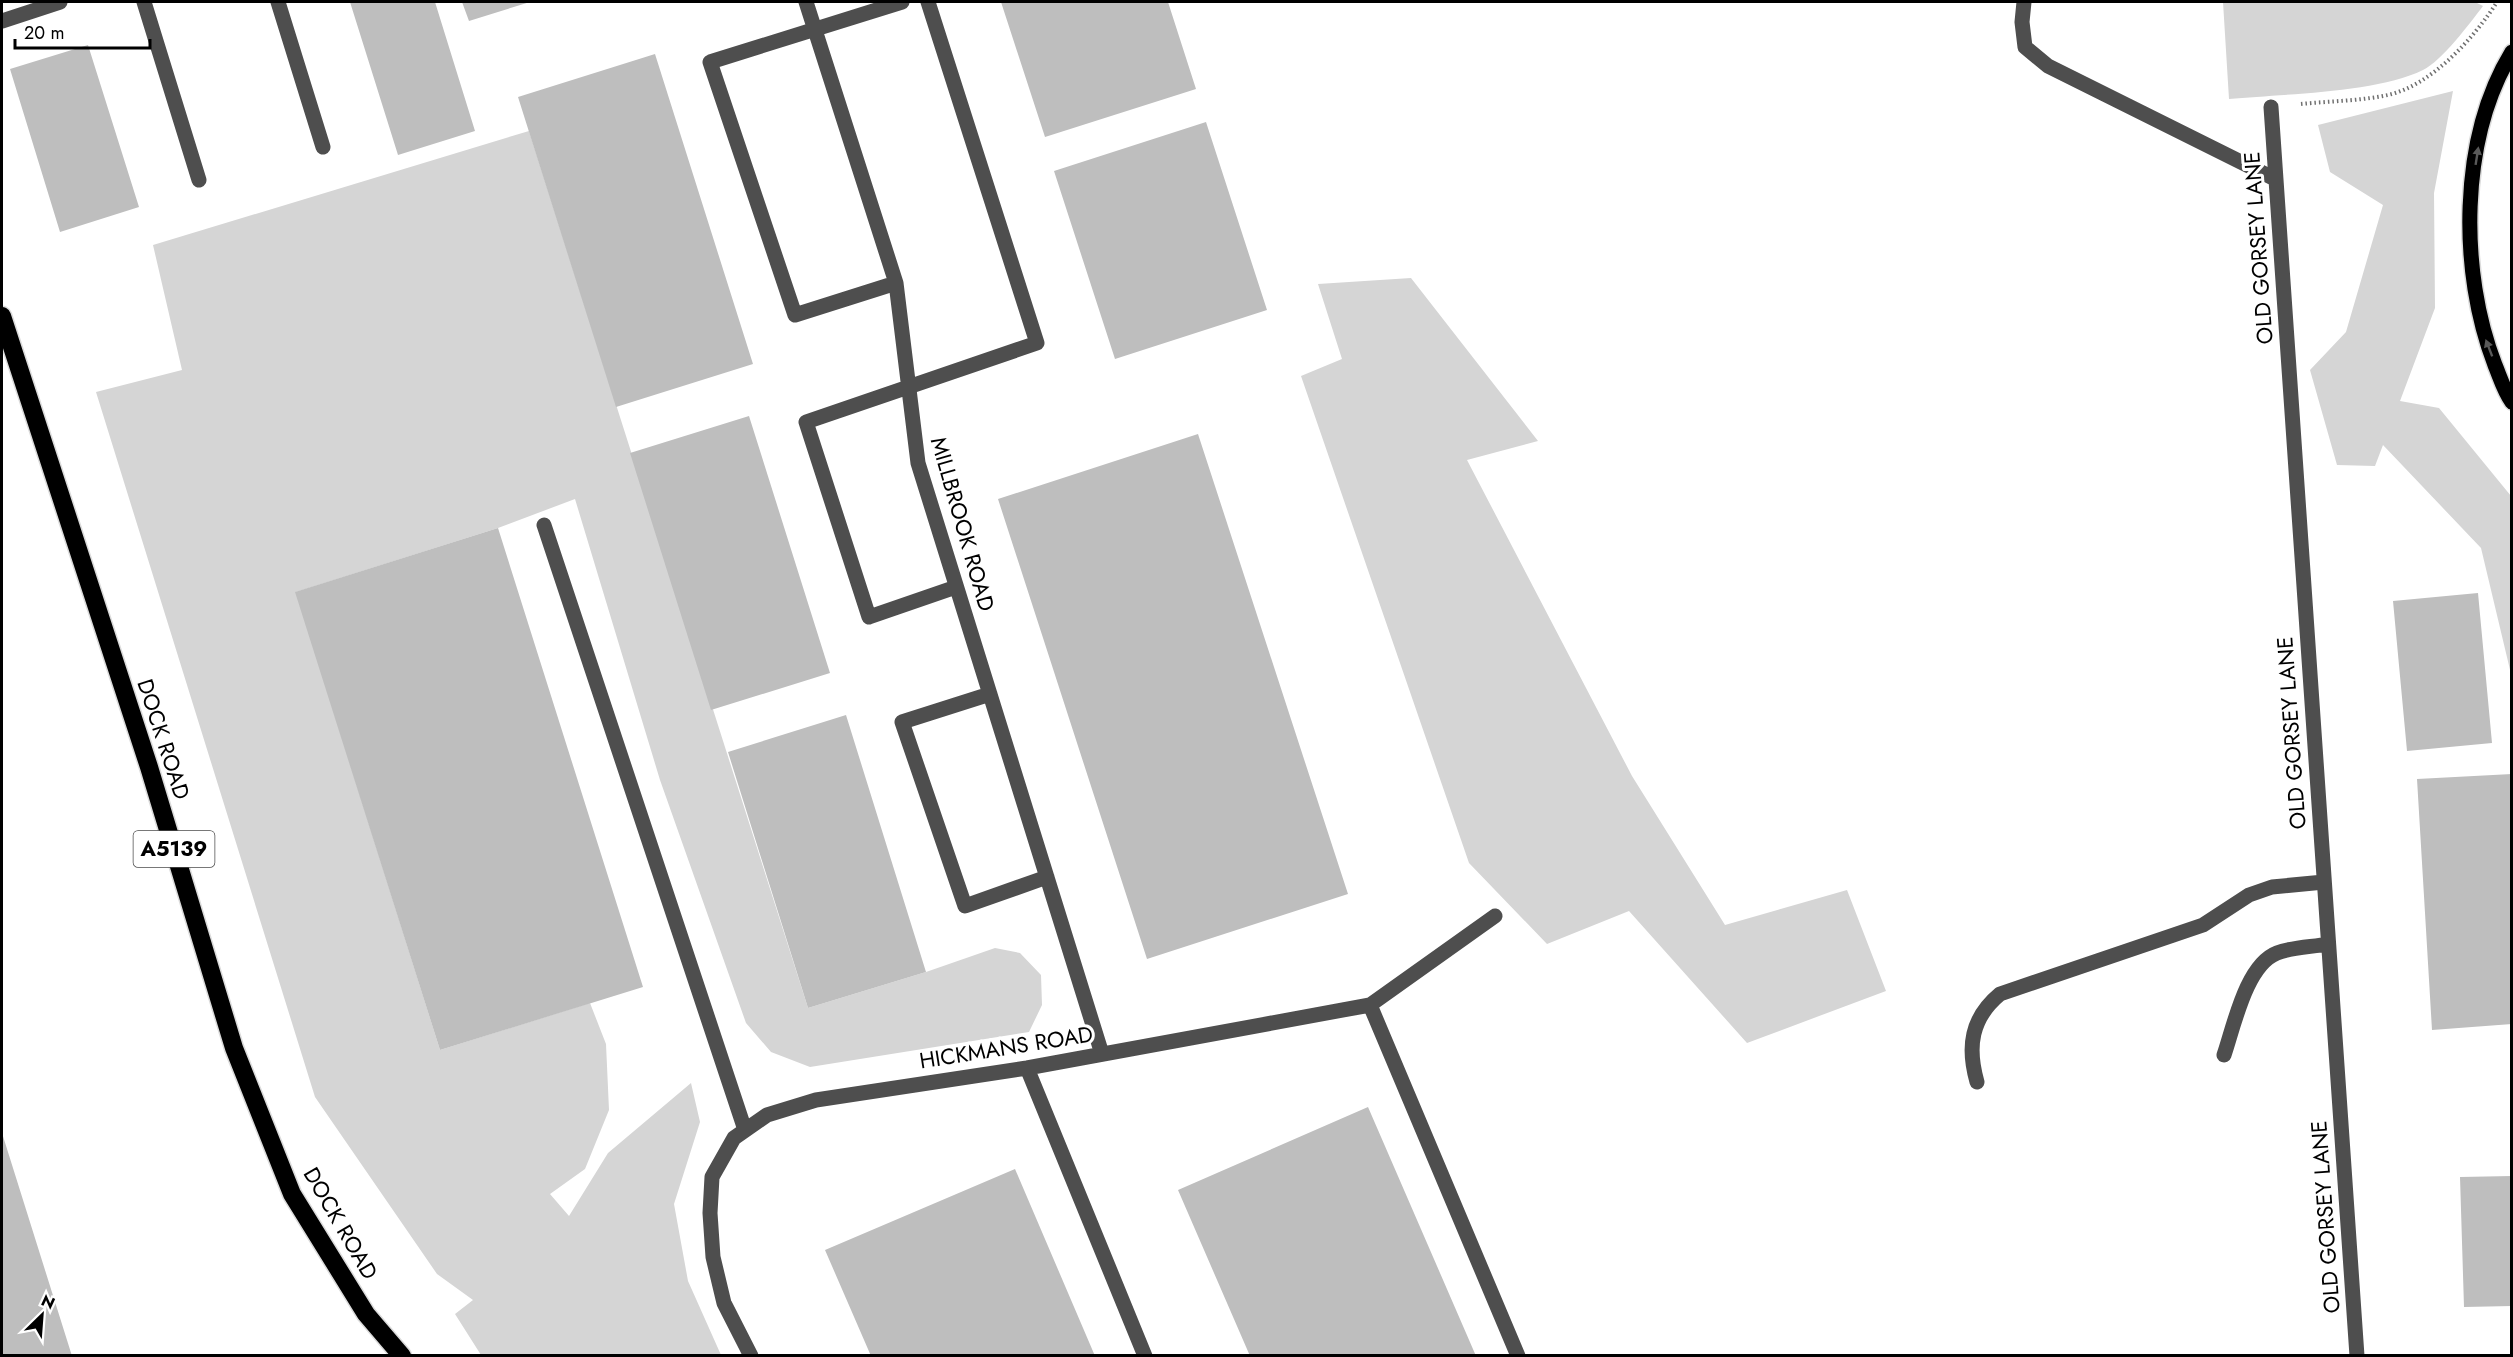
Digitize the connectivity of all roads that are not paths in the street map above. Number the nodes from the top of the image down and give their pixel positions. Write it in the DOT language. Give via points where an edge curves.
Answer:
graph roads {
  1 [pos="60,2"];
  2 [pos="144,2"];
  3 [pos="278,2"];
  4 [pos="806,2"];
  5 [pos="902,2"];
  6 [pos="928,2"];
  7 [pos="2024,2"];
  8 [pos="2,21"];
  9 [pos="814,29"];
  10 [pos="2509,55"];
  11 [pos="2271,106"];
  12 [pos="323,147"];
  13 [pos="2275,179"];
  14 [pos="199,180"];
  15 [pos="896,283"];
  16 [pos="2,316"];
  17 [pos="909,386"];
  18 [pos="2511,402"];
  19 [pos="544,525"];
  20 [pos="956,587"];
  21 [pos="990,694"];
  22 [pos="1047,877"];
  23 [pos="2324,882"];
  24 [pos="1495,916"];
  25 [pos="2328,944"];
  26 [pos="1371,1005"];
  27 [pos="1102,1054"];
  28 [pos="2224,1055"];
  29 [pos="1027,1068"];
  30 [pos="1977,1082"];
  31 [pos="745,1130"];
  32 [pos="402,1356"];
  33 [pos="751,1356"];
  34 [pos="1145,1356"];
  35 [pos="1518,1356"];
  36 [pos="2357,1356"];
  1 -- 8 [label="street"];
  2 -- 14 [label="street"];
  3 -- 12 [label="street"];
  4 -- 9 [label="street, MILLBROOK ROAD"];
  5 -- 9 [label="street"];
  6 -- 17 [label="street" via="1037,342"];
  7 -- 13 [label="street" via="2025,46 2048,66"];
  9 -- 15 [label="street, MILLBROOK ROAD"];
  9 -- 15 [label="street" via="710,62 795,315"];
  18 -- 10 [label="main road, one-way" via="2483,333 2471,273 2469,203 2489,100"];
  11 -- 13 [label="street, OLD GORSEY LANE"];
  13 -- 23 [label="street, OLD GORSEY LANE"];
  15 -- 17 [label="street, MILLBROOK ROAD"];
  16 -- 32 [label="highway, DOCK ROAD / A5139" via="145,756 234,1048 292,1194 366,1314"];
  17 -- 20 [label="street, MILLBROOK ROAD" via="918,463"];
  17 -- 20 [label="street" via="806,422 869,617"];
  19 -- 31 [label="street"];
  20 -- 21 [label="street, MILLBROOK ROAD"];
  21 -- 22 [label="street, MILLBROOK ROAD"];
  21 -- 22 [label="street" via="902,723 965,906"];
  22 -- 27 [label="street, MILLBROOK ROAD"];
  23 -- 25 [label="street, OLD GORSEY LANE"];
  23 -- 30 [label="street" via="2272,887 2249,894 2204,925 2000,994 1983,1012 1970,1041"];
  24 -- 26 [label="street, HICKMANS ROAD"];
  25 -- 28 [label="street" via="2277,953 2265,961 2252,975"];
  25 -- 36 [label="street, OLD GORSEY LANE"];
  26 -- 27 [label="street, HICKMANS ROAD"];
  26 -- 35 [label="street"];
  27 -- 29 [label="street, HICKMANS ROAD"];
  29 -- 31 [label="street, HICKMANS ROAD" via="816,1100 766,1115"];
  29 -- 34 [label="street"];
  31 -- 33 [label="street, HICKMANS ROAD" via="734,1138 712,1177 710,1213 713,1257 724,1303"];
}
